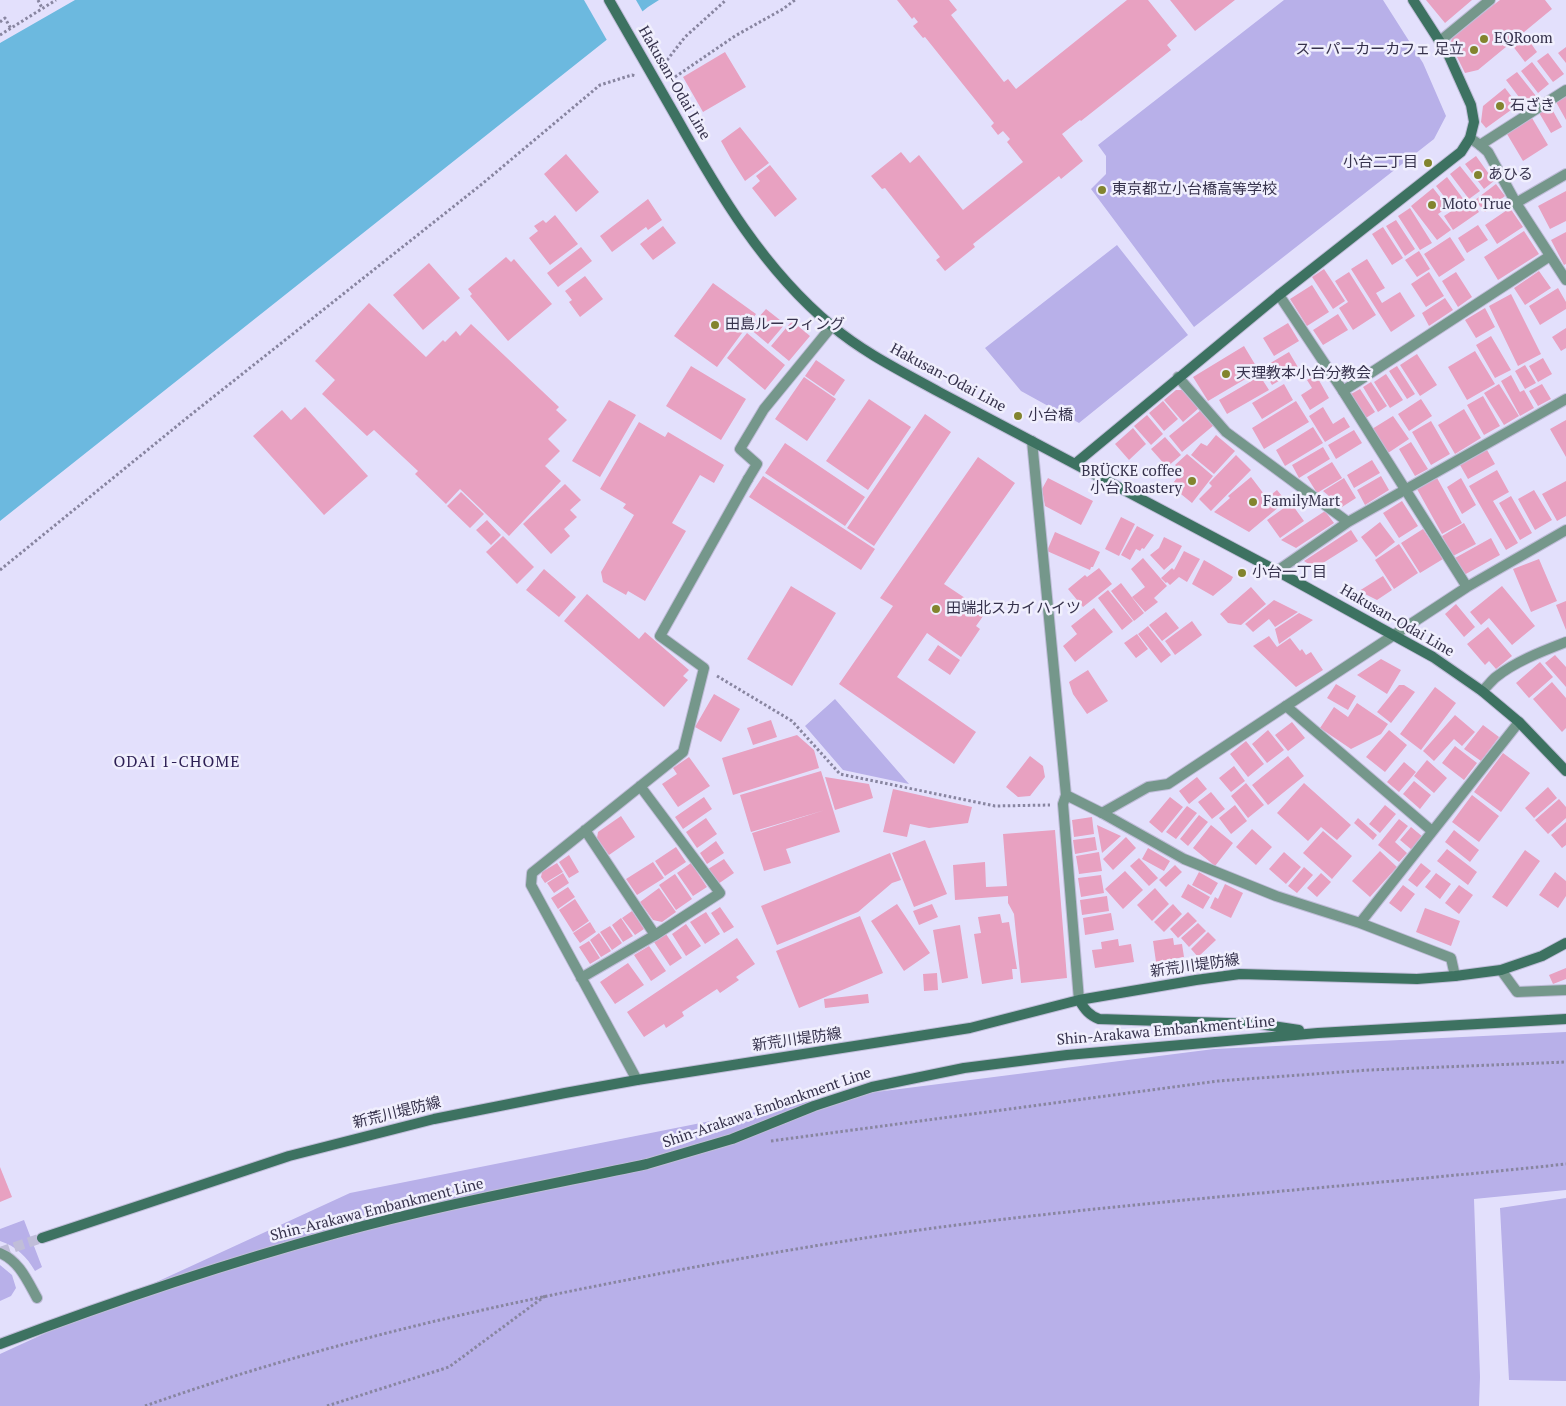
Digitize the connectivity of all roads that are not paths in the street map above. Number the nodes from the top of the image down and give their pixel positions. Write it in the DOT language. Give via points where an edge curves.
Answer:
graph roads {
  1 [pos="609,0"];
  2 [pos="1413,0"];
  3 [pos="1490,0"];
  4 [pos="1440,41"];
  5 [pos="1566,90"];
  6 [pos="1470,138"];
  7 [pos="1480,145"];
  8 [pos="1566,174"];
  9 [pos="1516,203"];
  10 [pos="1550,256"];
  11 [pos="1565,278"];
  12 [pos="1279,295"];
  13 [pos="832,326"];
  14 [pos="1178,377"];
  15 [pos="1343,392"];
  16 [pos="1566,399"];
  17 [pos="1032,440"];
  18 [pos="1076,463"];
  19 [pos="1405,490"];
  20 [pos="1348,522"];
  21 [pos="1565,532"];
  22 [pos="1277,571"];
  23 [pos="1467,587"];
  24 [pos="1393,635"];
  25 [pos="1566,642"];
  26 [pos="1482,691"];
  27 [pos="1286,706"];
  28 [pos="1518,722"];
  29 [pos="1566,771"];
  30 [pos="640,786"];
  31 [pos="1064,800"];
  32 [pos="1102,813"];
  33 [pos="585,830"];
  34 [pos="1432,831"];
  35 [pos="1360,923"];
  36 [pos="655,935"];
  37 [pos="1566,943"];
  38 [pos="1501,970"];
  39 [pos="1455,976"];
  40 [pos="581,978"];
  41 [pos="1566,990"];
  42 [pos="1080,1000"];
  43 [pos="1566,1019"];
  44 [pos="1318,1033"];
  45 [pos="637,1080"];
  46 [pos="42,1238"];
  47 [pos="0,1252"];
  48 [pos="37,1298"];
  49 [pos="0,1344"];
  1 -- 13 [label="main road, Hakusan-Odai Line" via="655,69 700,160 767,261"];
  2 -- 4 [label="main road"];
  3 -- 4 [label="street"];
  4 -- 6 [label="main road" via="1471,105 1474,122"];
  5 -- 7 [label="street"];
  6 -- 7 [label="street"];
  6 -- 12 [label="main road" via="1461,152 1445,166"];
  7 -- 9 [label="street" via="1488,152"];
  8 -- 9 [label="street"];
  9 -- 10 [label="street"];
  10 -- 11 [label="street"];
  10 -- 15 [label="street"];
  12 -- 14 [label="main road"];
  12 -- 15 [label="street"];
  13 -- 17 [label="main road, Hakusan-Odai Line" via="889,364"];
  13 -- 30 [label="street" via="764,409 740,449 757,464 660,636 704,668 683,752"];
  14 -- 18 [label="main road"];
  14 -- 20 [label="street" via="1226,432"];
  15 -- 19 [label="street"];
  16 -- 19 [label="street"];
  17 -- 18 [label="main road, Hakusan-Odai Line"];
  17 -- 31 [label="street"];
  18 -- 22 [label="main road, Hakusan-Odai Line"];
  19 -- 20 [label="street"];
  19 -- 23 [label="street"];
  20 -- 22 [label="street"];
  21 -- 23 [label="street"];
  22 -- 24 [label="main road, Hakusan-Odai Line"];
  23 -- 24 [label="street"];
  24 -- 26 [label="main road, Hakusan-Odai Line" via="1433,657"];
  24 -- 27 [label="street"];
  25 -- 26 [label="street" via="1542,651 1497,676"];
  26 -- 28 [label="main road, Hakusan-Odai Line"];
  27 -- 32 [label="street" via="1168,784 1148,787"];
  27 -- 34 [label="street"];
  28 -- 29 [label="main road, Hakusan-Odai Line"];
  28 -- 34 [label="street"];
  30 -- 33 [label="street"];
  30 -- 36 [label="street" via="720,893"];
  31 -- 32 [label="street"];
  31 -- 42 [label="street"];
  32 -- 35 [label="street" via="1184,859 1276,896"];
  33 -- 36 [label="street"];
  33 -- 40 [label="street" via="532,873 530,885"];
  34 -- 35 [label="street"];
  35 -- 39 [label="street" via="1450,958"];
  36 -- 40 [label="street"];
  37 -- 38 [label="main road, 新荒川堤防線" via="1542,956"];
  38 -- 39 [label="main road, 新荒川堤防線"];
  38 -- 41 [label="street" via="1517,992"];
  39 -- 42 [label="main road, 新荒川堤防線" via="1417,979 1240,974"];
  40 -- 45 [label="street"];
  42 -- 44 [label="main road" via="1085,1010 1099,1019 1259,1024"];
  42 -- 45 [label="main road, 新荒川堤防線" via="970,1028"];
  43 -- 44 [label="main road, Shin-Arakawa Embankment Line"];
  44 -- 49 [label="main road, Shin-Arakawa Embankment Line" via="1067,1055 904,1079 842,1096 732,1139 647,1164 406,1215 258,1255 131,1296"];
  45 -- 46 [label="main road, 新荒川堤防線" via="434,1119 289,1156"];
  47 -- 48 [label="street" via="19,1267"];
}
